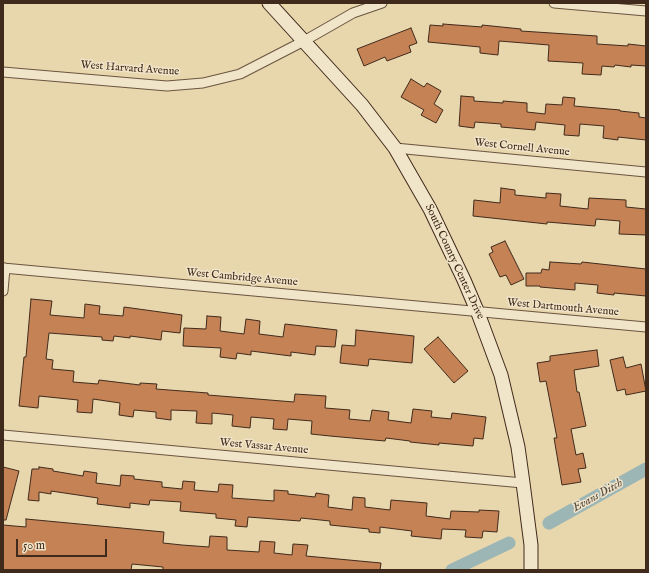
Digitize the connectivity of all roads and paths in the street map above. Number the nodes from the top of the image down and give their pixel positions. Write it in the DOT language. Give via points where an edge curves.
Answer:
graph roads {
  1 [pos="269,3"];
  2 [pos="382,3"];
  3 [pos="554,3"];
  4 [pos="646,11"];
  5 [pos="304,41"];
  6 [pos="3,72"];
  7 [pos="396,148"];
  8 [pos="646,172"];
  9 [pos="4,268"];
  10 [pos="3,291"];
  11 [pos="478,313"];
  12 [pos="646,327"];
  13 [pos="3,435"];
  14 [pos="523,483"];
  15 [pos="531,570"];
  1 -- 5 [label="street, South County Center Drive"];
  2 -- 5 [label="street, West Harvard Avenue" via="352,13"];
  3 -- 4 [label="street"];
  5 -- 6 [label="street, West Harvard Avenue" via="240,74 202,83 167,86"];
  5 -- 7 [label="street, South County Center Drive" via="362,105"];
  7 -- 8 [label="street, West Cornell Avenue"];
  7 -- 11 [label="street, South County Center Drive" via="430,209"];
  9 -- 10 [label="street"];
  9 -- 11 [label="street, West Cambridge Avenue"];
  11 -- 12 [label="street, West Dartmouth Avenue"];
  11 -- 14 [label="street, South County Center Drive" via="501,375 518,447"];
  13 -- 14 [label="street, West Vassar Avenue"];
  14 -- 15 [label="street, South County Center Drive" via="531,545"];
}
